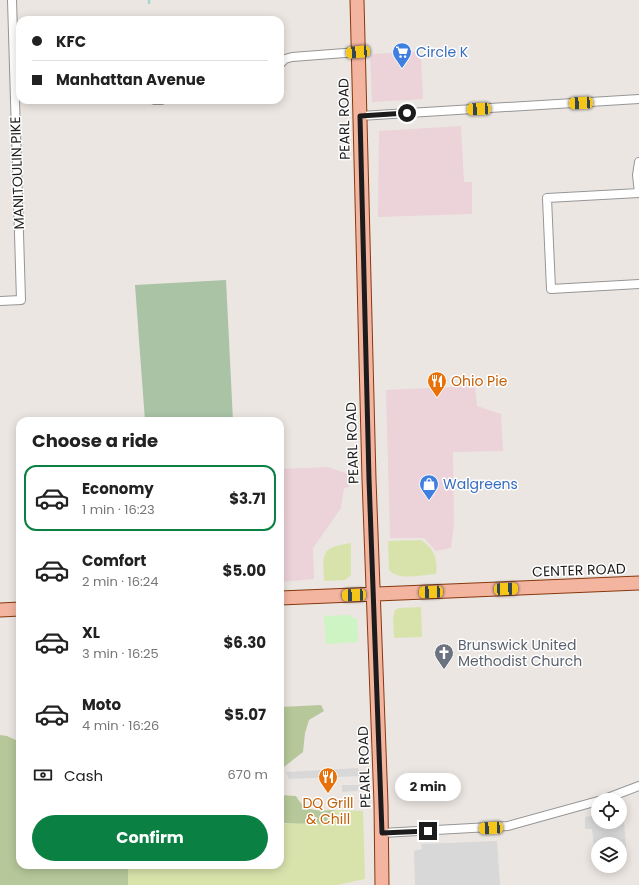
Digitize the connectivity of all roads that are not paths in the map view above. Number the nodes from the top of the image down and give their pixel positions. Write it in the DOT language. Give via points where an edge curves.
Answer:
graph roads {
  1 [pos="12,0"];
  2 [pos="357,0"];
  3 [pos="358,52"];
  4 [pos="284,60"];
  5 [pos="639,99"];
  6 [pos="360,116"];
  7 [pos="639,162"];
  8 [pos="639,193"];
  9 [pos="639,284"];
  10 [pos="0,301"];
  11 [pos="639,583"];
  12 [pos="374,594"];
  13 [pos="284,598"];
  14 [pos="16,609"];
  15 [pos="0,610"];
  16 [pos="639,786"];
  17 [pos="620,793"];
  18 [pos="591,803"];
  19 [pos="382,833"];
  20 [pos="382,885"];
  1 -- 10 [label="street, MANITOULIN PIKE" via="21,300"];
  2 -- 3 [label="main road, PEARL ROAD"];
  3 -- 4 [label="street" via="292,57"];
  3 -- 6 [label="main road, PEARL ROAD"];
  5 -- 6 [label="street"];
  6 -- 12 [label="main road, PEARL ROAD"];
  7 -- 8 [label="street"];
  8 -- 9 [label="street" via="547,198 551,289"];
  11 -- 12 [label="main road, CENTER ROAD"];
  12 -- 13 [label="main road, CENTER ROAD"];
  12 -- 19 [label="main road, PEARL ROAD"];
  14 -- 15 [label="main road"];
  16 -- 17 [label="street"];
  18 -- 19 [label="street" via="508,826"];
  19 -- 20 [label="main road, PEARL ROAD"];
}
